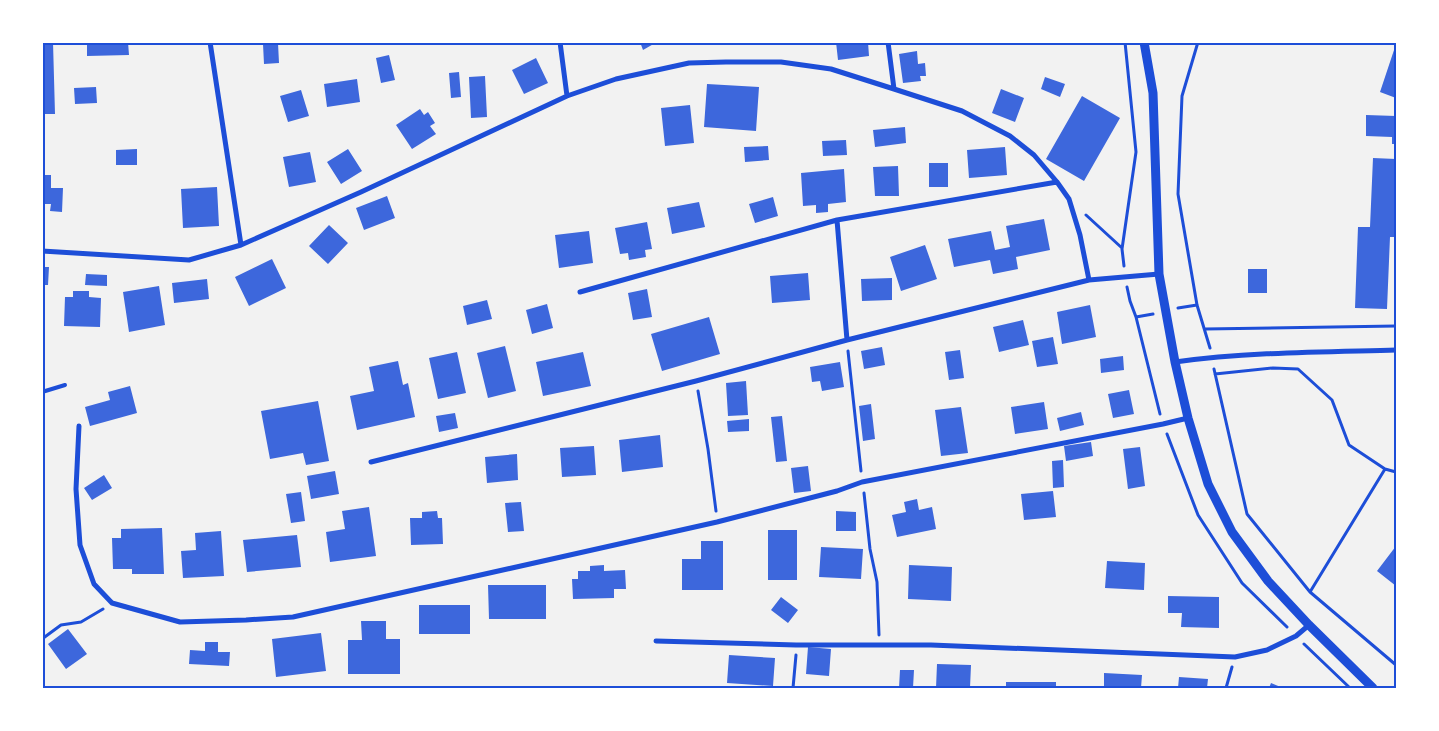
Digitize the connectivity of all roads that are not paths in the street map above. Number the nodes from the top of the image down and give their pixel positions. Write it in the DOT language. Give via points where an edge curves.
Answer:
graph roads {
  1 [pos="210,42"];
  2 [pos="560,42"];
  3 [pos="888,42"];
  4 [pos="1144,42"];
  5 [pos="894,89"];
  6 [pos="567,96"];
  7 [pos="1057,182"];
  8 [pos="837,220"];
  9 [pos="241,245"];
  10 [pos="42,252"];
  11 [pos="1159,274"];
  12 [pos="1089,280"];
  13 [pos="580,292"];
  14 [pos="847,340"];
  15 [pos="1396,350"];
  16 [pos="1175,362"];
  17 [pos="65,384"];
  18 [pos="42,392"];
  19 [pos="1188,418"];
  20 [pos="79,426"];
  21 [pos="371,462"];
  22 [pos="1309,625"];
  23 [pos="656,641"];
  24 [pos="1373,688"];
  1 -- 9 [label="street"];
  2 -- 6 [label="street"];
  3 -- 5 [label="street"];
  4 -- 11 [label="street" via="1153,93"];
  5 -- 6 [label="street" via="831,70 782,62 726,62 690,63 616,79"];
  5 -- 7 [label="street" via="962,111 1010,136 1034,155"];
  6 -- 9 [label="street"];
  7 -- 8 [label="street"];
  7 -- 12 [label="street" via="1069,199"];
  8 -- 13 [label="street"];
  8 -- 14 [label="street"];
  9 -- 10 [label="street" via="189,260"];
  11 -- 12 [label="street"];
  11 -- 16 [label="street"];
  12 -- 14 [label="street"];
  14 -- 21 [label="street"];
  15 -- 16 [label="street" via="1296,352"];
  16 -- 19 [label="street"];
  17 -- 18 [label="lane"];
  19 -- 20 [label="street" via="862,482 717,522 293,617 180,622 112,603 94,584 80,546 76,489"];
  19 -- 22 [label="street" via="1208,484 1232,532 1268,581"];
  22 -- 23 [label="street" via="1296,636 1267,650 1235,656 931,645"];
  22 -- 24 [label="street"];
}
